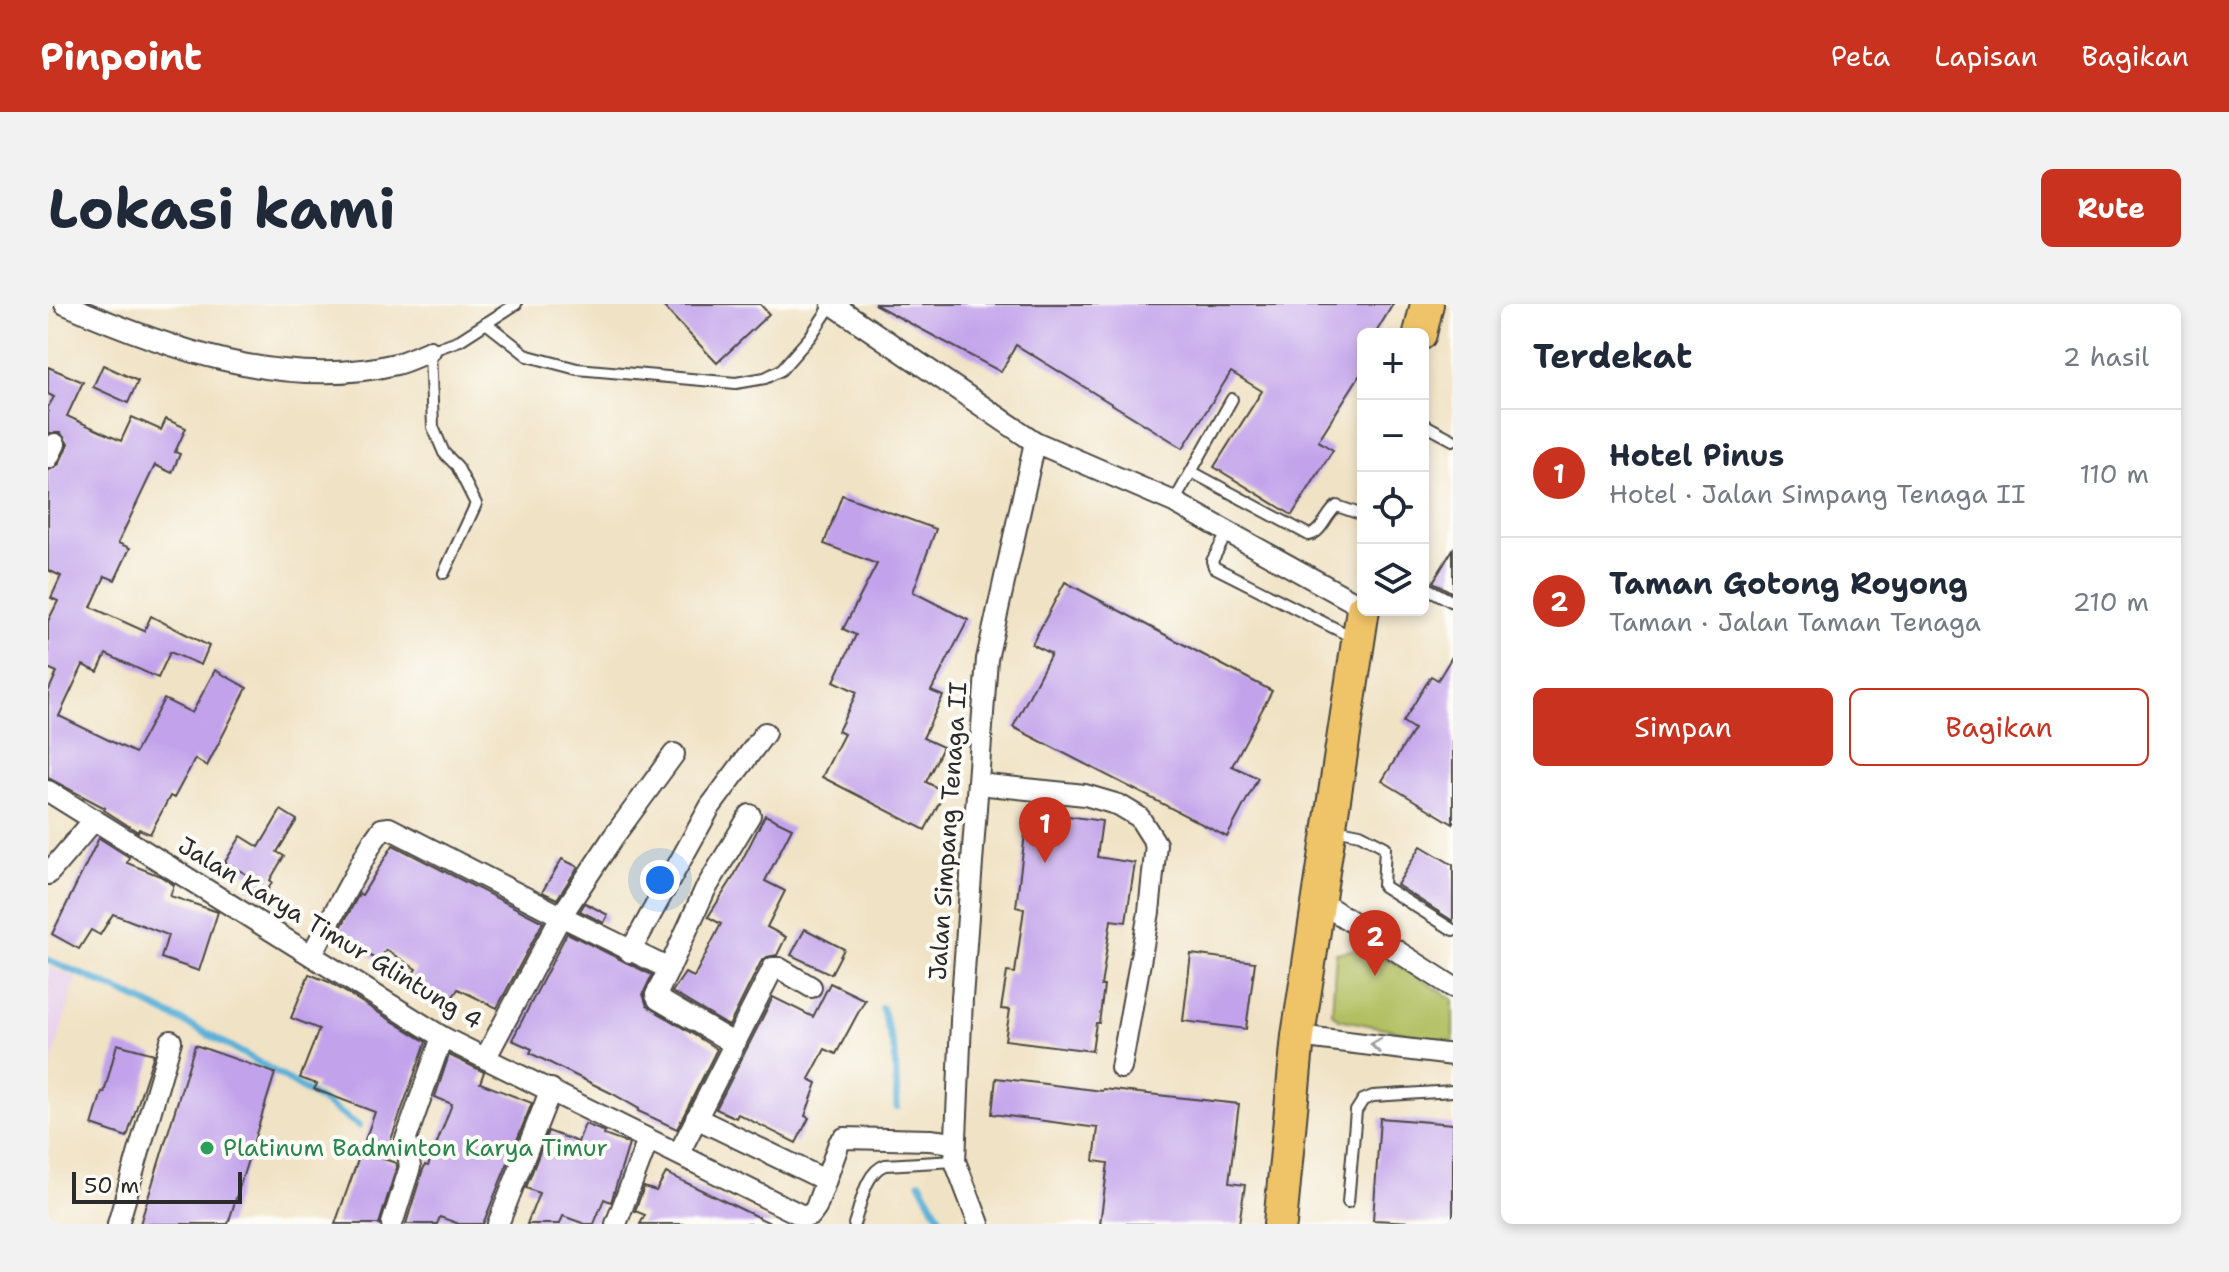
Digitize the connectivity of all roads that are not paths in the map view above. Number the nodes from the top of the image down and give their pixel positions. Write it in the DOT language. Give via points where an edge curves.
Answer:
graph roads {
  1 [pos="65,304"];
  2 [pos="516,304"];
  3 [pos="832,304"];
  4 [pos="1427,304"];
  5 [pos="486,323"];
  6 [pos="1421,328"];
  7 [pos="430,351"];
  8 [pos="1232,399"];
  9 [pos="1429,427"];
  10 [pos="1453,440"];
  11 [pos="1035,442"];
  12 [pos="1192,472"];
  13 [pos="1174,502"];
  14 [pos="1357,513"];
  15 [pos="1229,530"];
  16 [pos="444,573"];
  17 [pos="1429,589"];
  18 [pos="1453,602"];
  19 [pos="1357,605"];
  20 [pos="1362,616"];
  21 [pos="1358,640"];
  22 [pos="765,733"];
  23 [pos="674,754"];
  24 [pos="978,784"];
  25 [pos="48,791"];
  26 [pos="750,815"];
  27 [pos="94,820"];
  28 [pos="1330,827"];
  29 [pos="48,874"];
  30 [pos="1319,901"];
  31 [pos="561,916"];
  32 [pos="1453,930"];
  33 [pos="630,952"];
  34 [pos="312,954"];
  35 [pos="669,969"];
  36 [pos="811,987"];
  37 [pos="1453,987"];
  38 [pos="1298,1036"];
  39 [pos="442,1037"];
  40 [pos="171,1041"];
  41 [pos="733,1043"];
  42 [pos="1453,1055"];
  43 [pos="486,1057"];
  44 [pos="1121,1068"];
  45 [pos="551,1089"];
  46 [pos="1453,1091"];
  47 [pos="696,1118"];
  48 [pos="648,1140"];
  49 [pos="955,1152"];
  50 [pos="679,1153"];
  51 [pos="825,1180"];
  52 [pos="1348,1202"];
  53 [pos="118,1224"];
  54 [pos="392,1224"];
  55 [pos="498,1224"];
  56 [pos="616,1224"];
  57 [pos="854,1224"];
  58 [pos="979,1224"];
  59 [pos="1280,1224"];
  1 -- 7 [label="street" via="164,345 236,364 329,373 396,364"];
  2 -- 5 [label="lane"];
  3 -- 5 [label="lane" via="781,370 736,383 577,369 528,356"];
  3 -- 11 [label="street"];
  4 -- 6 [label="highway"];
  5 -- 7 [label="lane"];
  7 -- 16 [label="lane" via="433,427 476,504"];
  8 -- 12 [label="lane"];
  9 -- 10 [label="lane"];
  11 -- 13 [label="street"];
  11 -- 24 [label="street, Jalan Simpang Tenaga II" via="987,659"];
  12 -- 13 [label="lane"];
  12 -- 14 [label="lane" via="1309,535 1337,506"];
  13 -- 15 [label="street"];
  15 -- 19 [label="street"];
  15 -- 21 [label="lane" via="1212,561 1214,567"];
  17 -- 18 [label="lane"];
  20 -- 21 [label="highway"];
  21 -- 28 [label="highway"];
  22 -- 33 [label="street" via="710,807"];
  23 -- 31 [label="street"];
  24 -- 44 [label="street" via="1085,795 1119,805 1139,817 1156,844"];
  24 -- 49 [label="street, Jalan Simpang Tenaga II"];
  25 -- 27 [label="street, Jalan Karya Timur Glintung 4"];
  26 -- 35 [label="street" via="705,890"];
  27 -- 29 [label="street"];
  27 -- 34 [label="street, Jalan Karya Timur Glintung 4"];
  28 -- 30 [label="highway"];
  28 -- 32 [label="lane" via="1385,847 1383,886"];
  30 -- 37 [label="street"];
  30 -- 38 [label="highway"];
  31 -- 33 [label="street"];
  31 -- 34 [label="street" via="382,829"];
  31 -- 43 [label="street"];
  33 -- 35 [label="street"];
  34 -- 39 [label="street, Jalan Karya Timur Glintung 4"];
  35 -- 41 [label="street" via="658,999"];
  36 -- 41 [label="street" via="773,968"];
  42 -- 38 [label="street, one-way"];
  38 -- 59 [label="highway"];
  39 -- 43 [label="street, Jalan Karya Timur Glintung 4"];
  39 -- 54 [label="street" via="406,1139 410,1167"];
  40 -- 53 [label="street"];
  41 -- 47 [label="street"];
  43 -- 45 [label="street, Jalan Karya Timur Glintung 4"];
  45 -- 48 [label="street, Jalan Karya Timur Glintung 4"];
  45 -- 55 [label="street"];
  46 -- 52 [label="lane" via="1363,1100 1356,1111"];
  47 -- 50 [label="street"];
  47 -- 51 [label="street"];
  48 -- 50 [label="street, Jalan Karya Timur Glintung 4"];
  48 -- 56 [label="street"];
  49 -- 51 [label="street" via="930,1140 844,1138"];
  49 -- 57 [label="lane" via="878,1168"];
  49 -- 58 [label="street, Jalan Simpang Tenaga II"];
  50 -- 51 [label="street, Jalan Karya Timur Glintung 4" via="805,1217 816,1208"];
}
